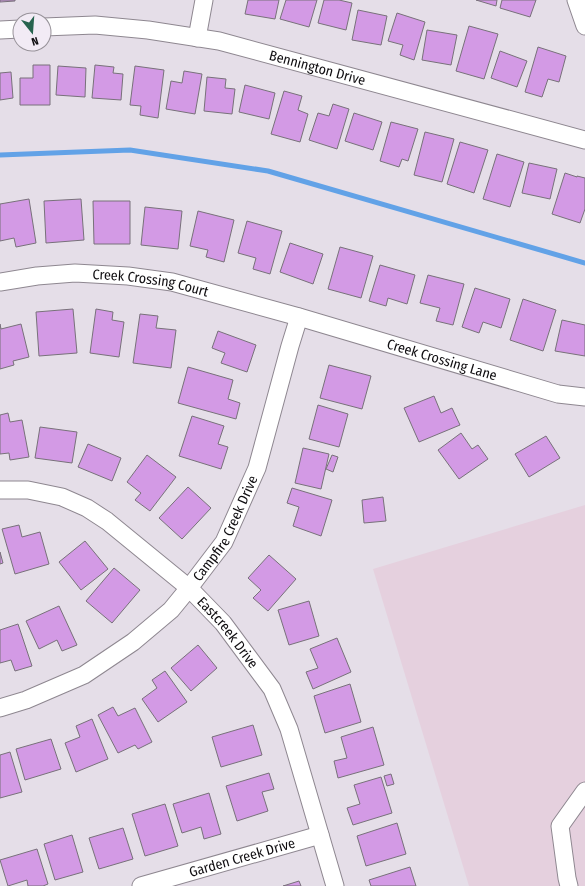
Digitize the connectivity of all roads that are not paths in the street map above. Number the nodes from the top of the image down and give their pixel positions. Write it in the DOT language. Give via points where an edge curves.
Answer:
graph roads {
  1 [pos="204,0"];
  2 [pos="576,0"];
  3 [pos="585,26"];
  4 [pos="52,27"];
  5 [pos="12,29"];
  6 [pos="0,30"];
  7 [pos="197,38"];
  8 [pos="585,140"];
  9 [pos="0,282"];
  10 [pos="299,317"];
  11 [pos="585,397"];
  12 [pos="0,490"];
  13 [pos="189,588"];
  14 [pos="0,708"];
  15 [pos="585,791"];
  16 [pos="320,834"];
  17 [pos="141,886"];
  18 [pos="335,886"];
  19 [pos="569,886"];
  1 -- 7 [label="street"];
  2 -- 3 [label="street"];
  4 -- 7 [label="street, Bennington Drive" via="95,25"];
  5 -- 6 [label="street"];
  7 -- 8 [label="street, Bennington Drive" via="219,41"];
  9 -- 10 [label="street, Creek Crossing Court" via="75,273 128,276 172,282"];
  10 -- 11 [label="street, Creek Crossing Lane" via="558,394"];
  10 -- 13 [label="street, Campfire Creek Drive" via="257,468 224,542"];
  12 -- 13 [label="street, Eastcreek Drive" via="28,490 56,495 86,508 107,521"];
  13 -- 14 [label="street, Campfire Creek Drive" via="171,610 133,642 84,675 26,700"];
  13 -- 16 [label="street, Eastcreek Drive" via="223,623 272,689 289,729"];
  15 -- 19 [label="street" via="560,826"];
  16 -- 17 [label="street, Garden Creek Drive"];
  16 -- 18 [label="street, Eastcreek Drive"];
}
